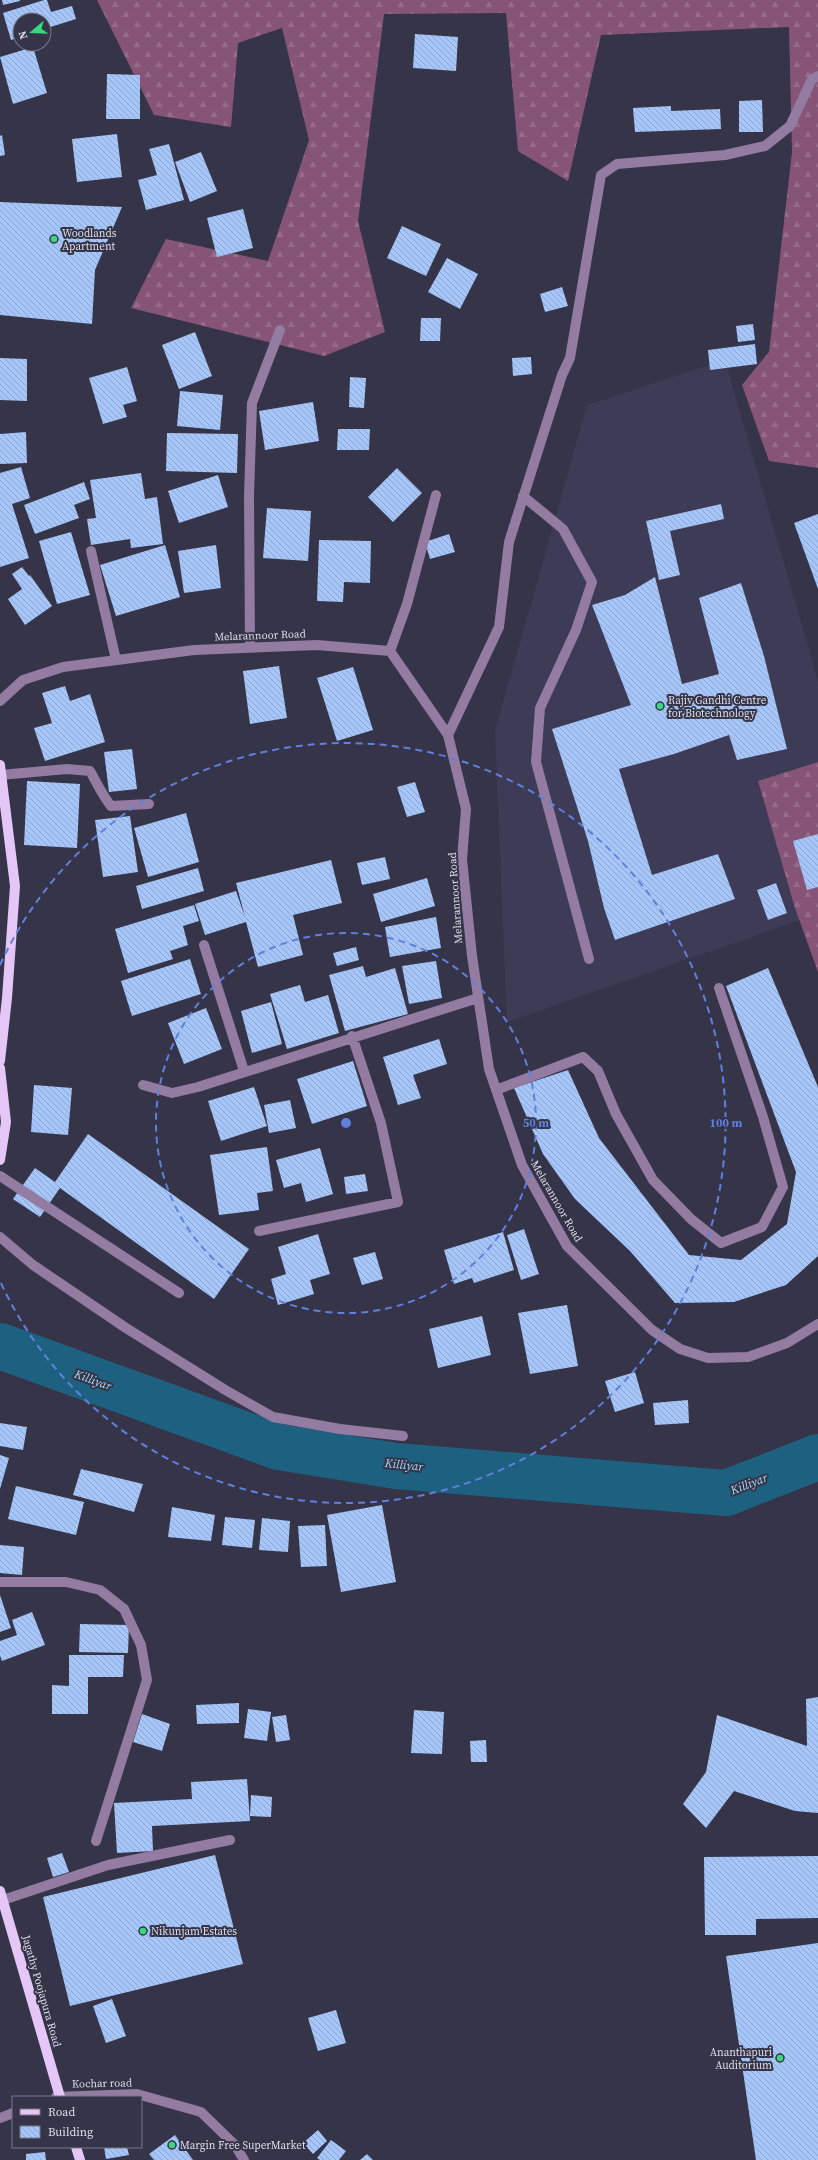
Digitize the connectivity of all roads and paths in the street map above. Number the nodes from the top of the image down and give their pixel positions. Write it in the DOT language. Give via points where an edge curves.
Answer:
graph roads {
  1 [pos="818,76"];
  2 [pos="280,330"];
  3 [pos="436,495"];
  4 [pos="523,496"];
  5 [pos="91,551"];
  6 [pos="250,647"];
  7 [pos="390,651"];
  8 [pos="116,660"];
  9 [pos="0,702"];
  10 [pos="448,735"];
  11 [pos="0,770"];
  12 [pos="149,804"];
  13 [pos="204,945"];
  14 [pos="589,959"];
  15 [pos="719,988"];
  16 [pos="478,998"];
  17 [pos="352,1036"];
  18 [pos="0,1061"];
  19 [pos="0,1068"];
  20 [pos="244,1071"];
  21 [pos="142,1085"];
  22 [pos="496,1090"];
  23 [pos="0,1160"];
  24 [pos="0,1176"];
  25 [pos="259,1231"];
  26 [pos="0,1237"];
  27 [pos="179,1293"];
  28 [pos="818,1324"];
  29 [pos="403,1436"];
  30 [pos="0,1582"];
  31 [pos="230,1840"];
  32 [pos="96,1841"];
  33 [pos="1,1896"];
  34 [pos="59,2096"];
  35 [pos="85,2096"];
  36 [pos="12,2113"];
  37 [pos="0,2118"];
  38 [pos="76,2148"];
  39 [pos="80,2160"];
  40 [pos="244,2160"];
  1 -- 4 [label="street" via="812,79 790,126 765,146 725,155 617,164 601,175 570,358 562,375"];
  2 -- 6 [label="street" via="252,403 249,496"];
  3 -- 7 [label="street" via="407,604"];
  4 -- 10 [label="street" via="509,542 499,627"];
  4 -- 14 [label="street" via="563,529 592,582 576,630 540,708 536,762"];
  5 -- 8 [label="street"];
  6 -- 7 [label="street, Melarannoor Road" via="317,645"];
  6 -- 8 [label="street, Melarannoor Road" via="194,650"];
  7 -- 10 [label="street, Melarannoor Road"];
  8 -- 9 [label="street, Melarannoor Road" via="63,667 23,680"];
  10 -- 16 [label="street, Melarannoor Road" via="466,809 462,859"];
  11 -- 12 [label="street" via="90,771 111,806"];
  11 -- 18 [label="main road" via="15,886"];
  13 -- 20 [label="street"];
  15 -- 22 [label="street" via="763,1117 783,1187 762,1227 721,1243 691,1219 652,1180 616,1114 598,1071 583,1057"];
  16 -- 17 [label="street"];
  16 -- 22 [label="street, Melarannoor Road" via="489,1069"];
  17 -- 20 [label="street"];
  17 -- 25 [label="street" via="381,1123 398,1202"];
  19 -- 23 [label="main road" via="6,1122"];
  20 -- 21 [label="street" via="172,1093"];
  22 -- 28 [label="street, Melarannoor Road" via="522,1165 567,1246 652,1330 680,1349 708,1358 741,1357 787,1344"];
  24 -- 27 [label="street"];
  26 -- 29 [label="street" via="33,1264 126,1328 274,1417 340,1429"];
  30 -- 32 [label="street" via="66,1582 100,1590 124,1609 141,1645 147,1680"];
  31 -- 33 [label="street" via="108,1865"];
  33 -- 34 [label="main road, Jagathy Poojapura Road"];
  35 -- 40 [label="street, Kochar road" via="137,2094 201,2112 235,2145"];
  36 -- 37 [label="street"];
  38 -- 39 [label="main road"];
}
